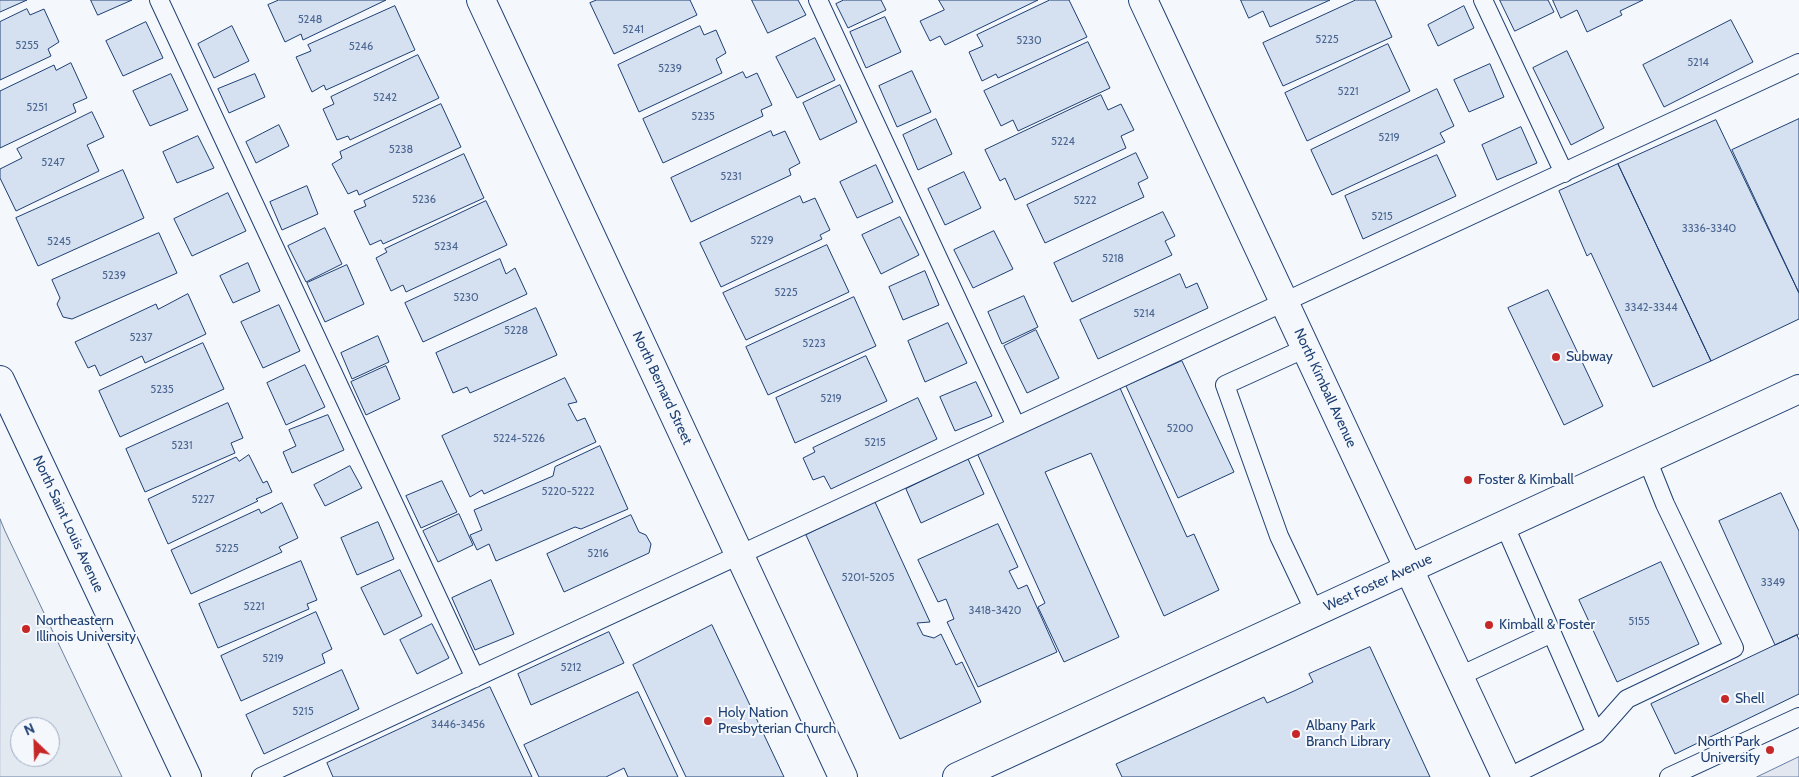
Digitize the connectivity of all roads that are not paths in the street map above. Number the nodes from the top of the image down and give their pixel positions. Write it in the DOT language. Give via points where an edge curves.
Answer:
graph roads {
  1 [pos="159,0"];
  2 [pos="481,0"];
  3 [pos="818,0"];
  4 [pos="1143,0"];
  5 [pos="1483,0"];
  6 [pos="1799,63"];
  7 [pos="1564,172"];
  8 [pos="1284,302"];
  9 [pos="1306,348"];
  10 [pos="0,380"];
  11 [pos="1799,389"];
  12 [pos="1016,426"];
  13 [pos="1647,459"];
  14 [pos="1504,524"];
  15 [pos="739,555"];
  16 [pos="1410,569"];
  17 [pos="1315,612"];
  18 [pos="1552,633"];
  19 [pos="1460,676"];
  20 [pos="475,678"];
  21 [pos="1799,717"];
  22 [pos="1596,734"];
  23 [pos="187,777"];
  24 [pos="261,777"];
  25 [pos="843,777"];
  26 [pos="958,777"];
  27 [pos="1508,777"];
  28 [pos="1669,777"];
  1 -- 20 [label="lane"];
  2 -- 15 [label="street, North Bernard Street"];
  3 -- 12 [label="lane"];
  4 -- 8 [label="street, North Kimball Avenue"];
  5 -- 7 [label="lane"];
  6 -- 7 [label="lane"];
  7 -- 8 [label="lane"];
  8 -- 9 [label="street, North Kimball Avenue"];
  8 -- 12 [label="lane"];
  9 -- 16 [label="street, North Kimball Avenue"];
  9 -- 17 [label="lane" via="1225,386 1279,536"];
  10 -- 23 [label="street, North Saint Louis Avenue"];
  11 -- 13 [label="street, West Foster Avenue"];
  12 -- 15 [label="lane"];
  13 -- 14 [label="street, West Foster Avenue"];
  13 -- 22 [label="lane" via="1734,648 1627,699"];
  14 -- 16 [label="street, West Foster Avenue"];
  14 -- 18 [label="lane"];
  15 -- 20 [label="lane"];
  15 -- 25 [label="street, North Bernard Street"];
  16 -- 17 [label="street, West Foster Avenue"];
  16 -- 19 [label="street, North Kimball Avenue"];
  17 -- 26 [label="street, West Foster Avenue"];
  18 -- 19 [label="lane"];
  18 -- 22 [label="lane"];
  19 -- 27 [label="street, North Kimball Avenue"];
  20 -- 24 [label="lane"];
  21 -- 28 [label="lane"];
  22 -- 27 [label="lane"];
}
